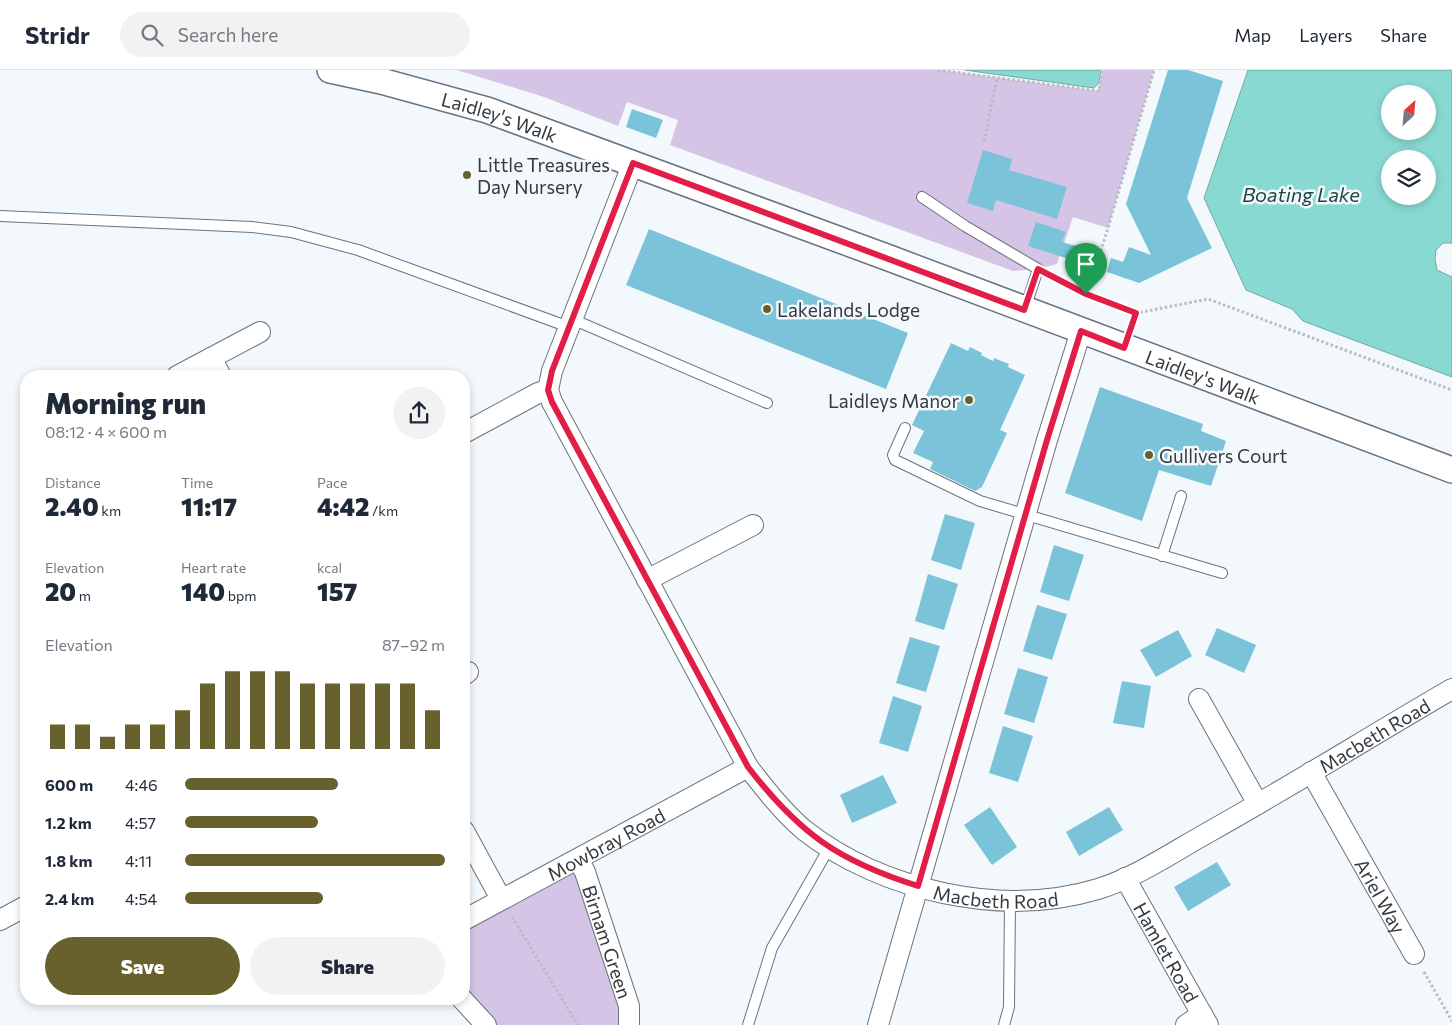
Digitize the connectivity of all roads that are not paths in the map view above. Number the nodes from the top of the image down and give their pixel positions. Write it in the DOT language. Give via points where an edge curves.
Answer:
graph roads {
  1 [pos="330,70"];
  2 [pos="633,163"];
  3 [pos="922,197"];
  4 [pos="0,216"];
  5 [pos="1024,310"];
  6 [pos="570,323"];
  7 [pos="1081,331"];
  8 [pos="260,332"];
  9 [pos="211,358"];
  10 [pos="188,370"];
  11 [pos="218,370"];
  12 [pos="548,390"];
  13 [pos="767,403"];
  14 [pos="905,428"];
  15 [pos="470,430"];
  16 [pos="1452,470"];
  17 [pos="1180,496"];
  18 [pos="1026,516"];
  19 [pos="753,525"];
  20 [pos="1162,556"];
  21 [pos="1222,574"];
  22 [pos="647,580"];
  23 [pos="1452,689"];
  24 [pos="1199,699"];
  25 [pos="748,767"];
  26 [pos="1311,772"];
  27 [pos="1258,804"];
  28 [pos="470,842"];
  29 [pos="829,848"];
  30 [pos="578,859"];
  31 [pos="1125,878"];
  32 [pos="918,886"];
  33 [pos="501,899"];
  34 [pos="1010,901"];
  35 [pos="20,909"];
  36 [pos="470,917"];
  37 [pos="0,920"];
  38 [pos="1414,954"];
  39 [pos="468,1005"];
  40 [pos="1199,1021"];
  41 [pos="486,1025"];
  42 [pos="629,1025"];
  43 [pos="748,1025"];
  44 [pos="878,1025"];
  45 [pos="1004,1025"];
  1 -- 2 [label="street, Laidley's Walk" via="487,110"];
  2 -- 5 [label="street, Laidley's Walk"];
  2 -- 6 [label="street"];
  3 -- 5 [label="lane" via="1038,269"];
  4 -- 6 [label="lane" via="252,227 290,232 358,250"];
  5 -- 7 [label="street, Laidley's Walk"];
  6 -- 12 [label="street"];
  6 -- 13 [label="lane"];
  7 -- 16 [label="street, Laidley's Walk"];
  7 -- 18 [label="street"];
  8 -- 9 [label="street"];
  9 -- 10 [label="street"];
  9 -- 11 [label="street"];
  12 -- 15 [label="street"];
  12 -- 22 [label="street, Macbeth Road"];
  14 -- 18 [label="lane" via="893,455 899,463 980,501"];
  17 -- 20 [label="lane"];
  18 -- 20 [label="lane"];
  18 -- 32 [label="street"];
  19 -- 22 [label="street"];
  20 -- 21 [label="lane"];
  22 -- 25 [label="street, Macbeth Road"];
  23 -- 26 [label="street, Macbeth Road"];
  24 -- 27 [label="street"];
  25 -- 29 [label="street, Macbeth Road" via="790,816"];
  25 -- 30 [label="street, Mowbray Road"];
  26 -- 27 [label="street, Macbeth Road"];
  26 -- 38 [label="street, Ariel Way"];
  27 -- 31 [label="street, Macbeth Road"];
  28 -- 33 [label="street"];
  29 -- 32 [label="street, Macbeth Road" via="871,870"];
  29 -- 43 [label="lane" via="772,948"];
  30 -- 33 [label="street, Mowbray Road"];
  30 -- 42 [label="street, Birnam Green" via="620,976 629,1006"];
  31 -- 34 [label="street, Macbeth Road" via="1071,896"];
  31 -- 40 [label="street, Hamlet Road"];
  32 -- 34 [label="street, Macbeth Road" via="964,897"];
  32 -- 44 [label="street"];
  33 -- 36 [label="street, Mowbray Road"];
  34 -- 45 [label="lane" via="1009,1007"];
  35 -- 37 [label="street"];
  39 -- 41 [label="street"];
}
